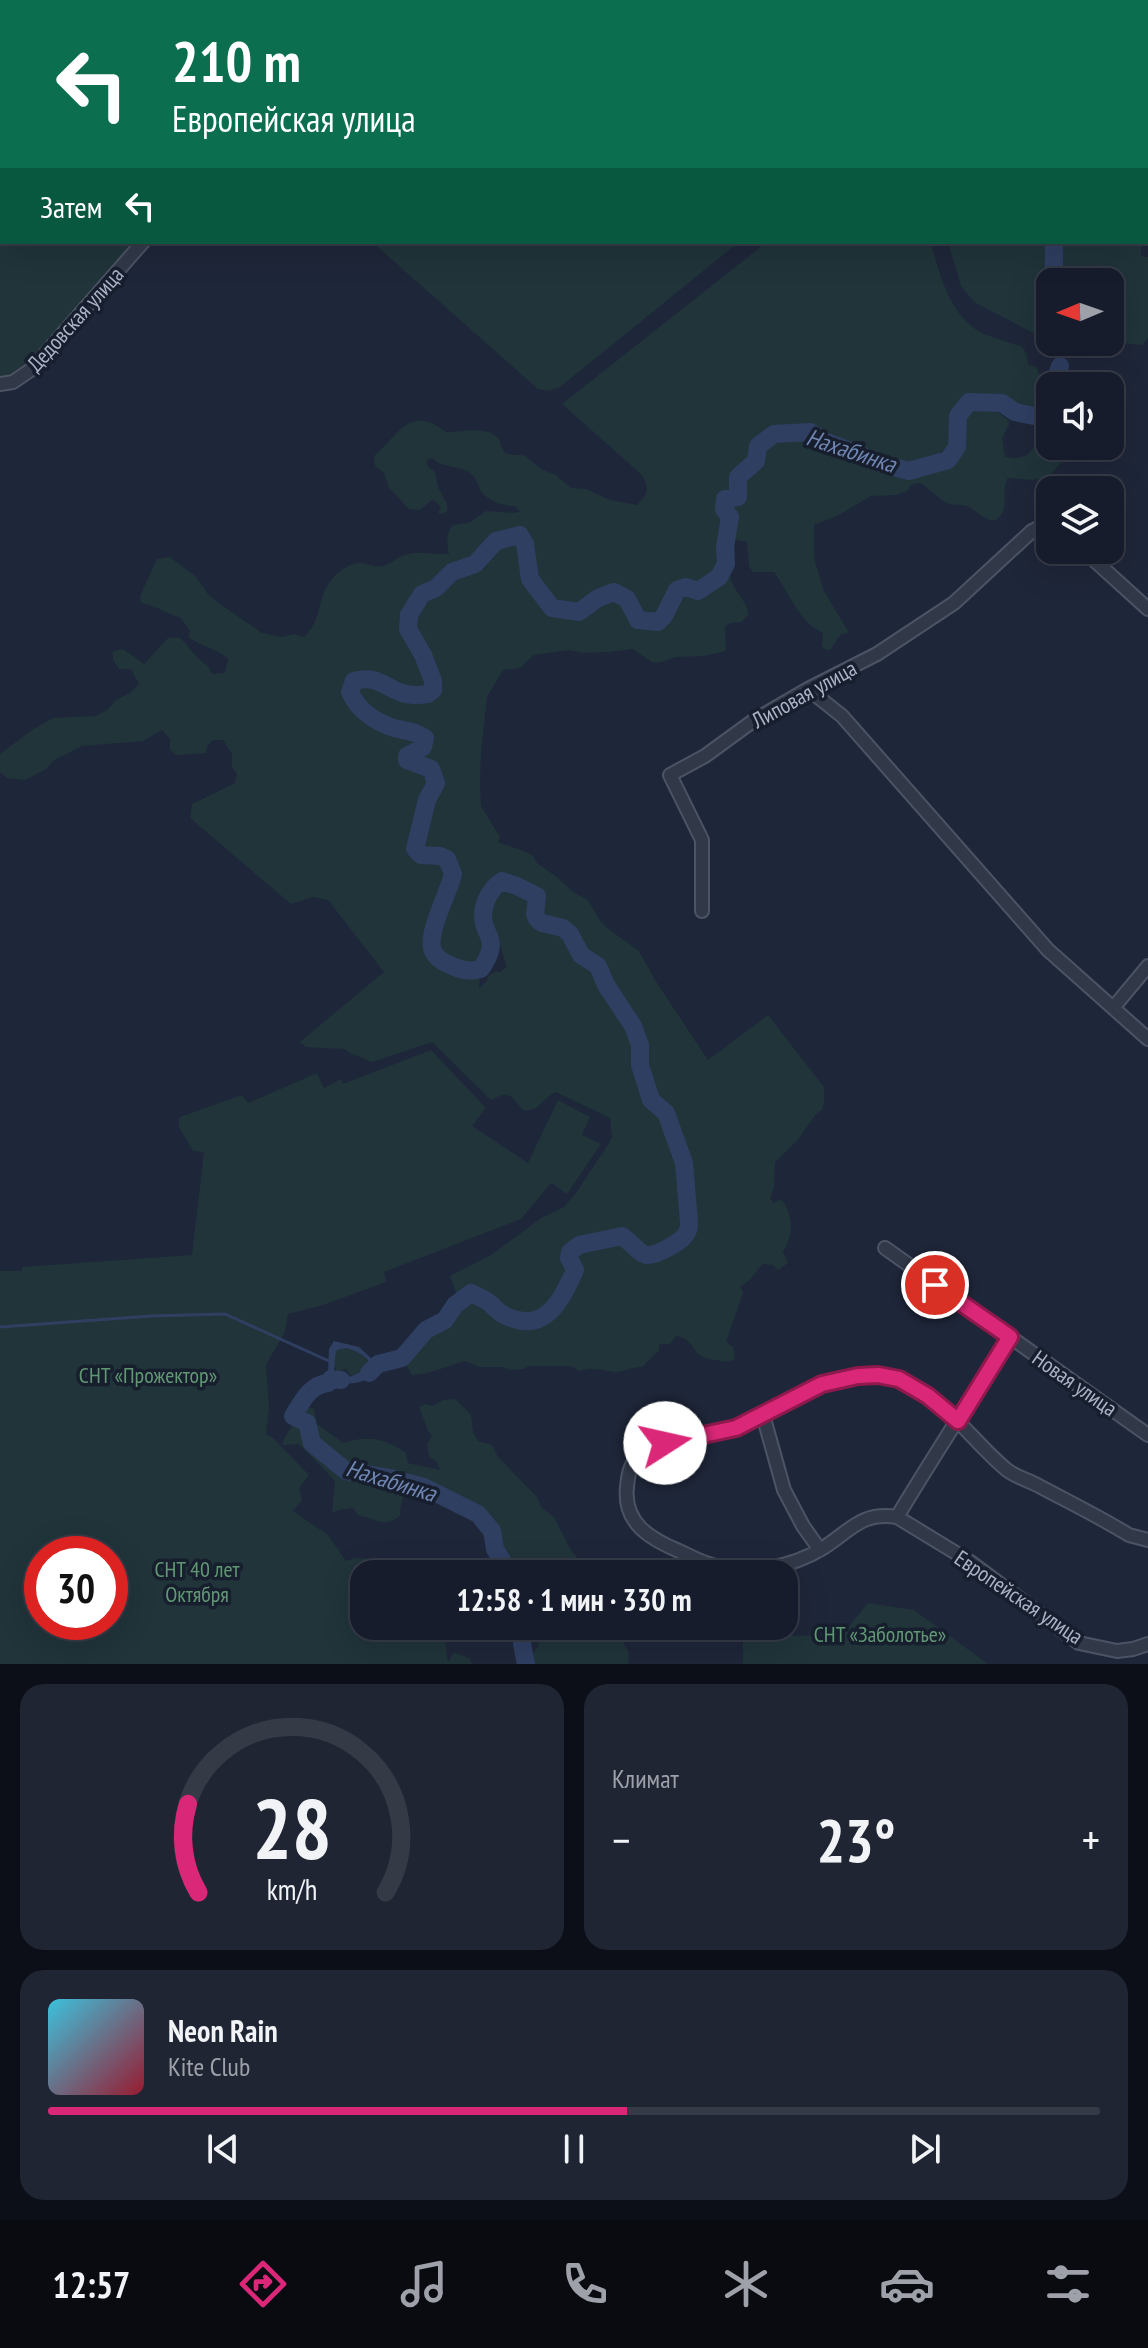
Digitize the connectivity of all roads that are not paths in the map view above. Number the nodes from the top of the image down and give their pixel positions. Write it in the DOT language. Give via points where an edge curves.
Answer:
graph roads {
  1 [pos="141,244"];
  2 [pos="0,384"];
  3 [pos="1036,529"];
  4 [pos="1098,564"];
  5 [pos="1148,609"];
  6 [pos="808,689"];
  7 [pos="702,911"];
  8 [pos="1148,966"];
  9 [pos="1113,1008"];
  10 [pos="1148,1039"];
  11 [pos="885,1248"];
  12 [pos="1010,1337"];
  13 [pos="763,1415"];
  14 [pos="958,1421"];
  15 [pos="1148,1435"];
  16 [pos="897,1517"];
  17 [pos="1148,1540"];
  18 [pos="820,1550"];
  19 [pos="1148,1644"];
  1 -- 2 [label="street, Дедовская улица" via="32,369"];
  3 -- 6 [label="street, Липовая улица" via="954,603 877,654"];
  4 -- 5 [label="street"];
  6 -- 7 [label="street, Липовая улица" via="670,775 702,840"];
  6 -- 9 [label="street" via="842,716 1048,950"];
  8 -- 9 [label="street"];
  9 -- 10 [label="street"];
  11 -- 12 [label="street, Новая улица"];
  12 -- 14 [label="street"];
  12 -- 15 [label="street, Новая улица"];
  13 -- 14 [label="street" via="822,1384 878,1375 914,1387"];
  13 -- 18 [label="street" via="784,1490"];
  13 -- 18 [label="street" via="736,1428 650,1447 638,1455 628,1475 625,1498 630,1514 654,1540 713,1565 778,1567"];
  14 -- 16 [label="street"];
  14 -- 17 [label="street" via="1008,1471"];
  16 -- 18 [label="street" via="869,1517"];
  16 -- 19 [label="street, Европейская улица" via="969,1561 1079,1643 1117,1651"];
}
